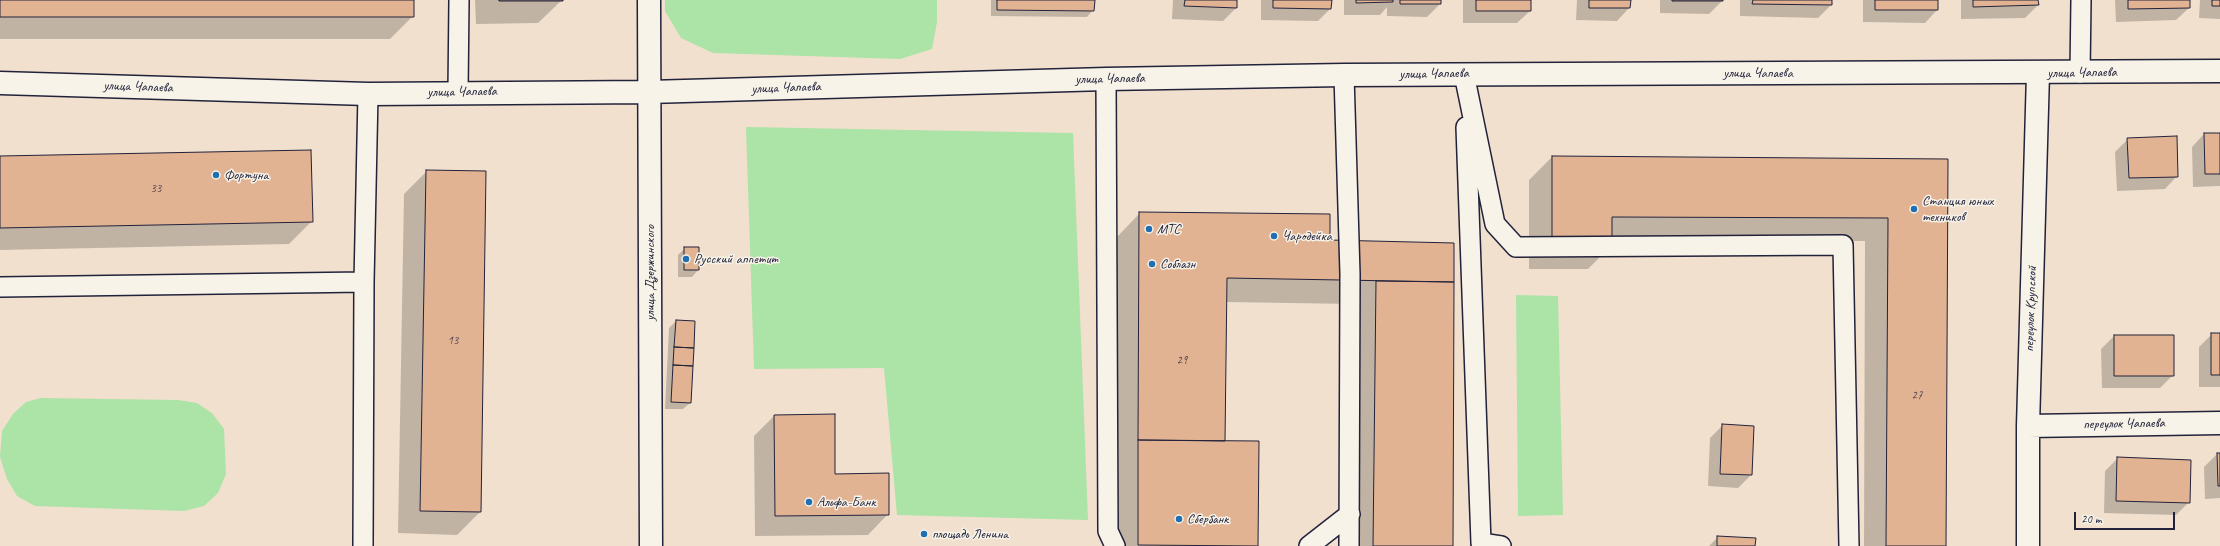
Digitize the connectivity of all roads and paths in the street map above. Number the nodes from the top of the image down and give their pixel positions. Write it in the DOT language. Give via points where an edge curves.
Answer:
graph roads {
  1 [pos="459,0"];
  2 [pos="649,0"];
  3 [pos="2082,0"];
  4 [pos="2220,71"];
  5 [pos="2038,73"];
  6 [pos="2080,73"];
  7 [pos="1464,74"];
  8 [pos="1344,75"];
  9 [pos="1106,79"];
  10 [pos="0,83"];
  11 [pos="458,92"];
  12 [pos="649,92"];
  13 [pos="368,94"];
  14 [pos="364,282"];
  15 [pos="0,287"];
  16 [pos="2220,423"];
  17 [pos="2028,426"];
  18 [pos="1350,514"];
  19 [pos="363,546"];
  20 [pos="651,546"];
  21 [pos="1115,546"];
  22 [pos="1309,546"];
  23 [pos="1349,546"];
  24 [pos="1501,546"];
  25 [pos="1849,546"];
  26 [pos="2028,546"];
  1 -- 11 [label="lane"];
  2 -- 12 [label="street, улица Дзержинского"];
  3 -- 6 [label="lane"];
  4 -- 6 [label="street, улица Чапаева"];
  5 -- 6 [label="street, улица Чапаева"];
  5 -- 7 [label="street, улица Чапаева"];
  5 -- 17 [label="street, переулок Крупской"];
  7 -- 8 [label="street, улица Чапаева"];
  7 -- 24 [label="lane" via="1481,543"];
  7 -- 25 [label="lane" via="1495,224 1516,247 1843,246"];
  8 -- 9 [label="street, улица Чапаева"];
  8 -- 18 [label="lane" via="1350,274"];
  9 -- 12 [label="street, улица Чапаева"];
  9 -- 21 [label="lane" via="1108,531"];
  10 -- 13 [label="street, улица Чапаева"];
  11 -- 12 [label="street, улица Чапаева"];
  11 -- 13 [label="street, улица Чапаева"];
  12 -- 20 [label="street, улица Дзержинского"];
  13 -- 14 [label="lane"];
  14 -- 15 [label="lane"];
  14 -- 19 [label="lane"];
  16 -- 17 [label="street, переулок Чапаева"];
  17 -- 26 [label="street, переулок Крупской"];
  18 -- 22 [label="lane"];
  18 -- 23 [label="lane"];
}
